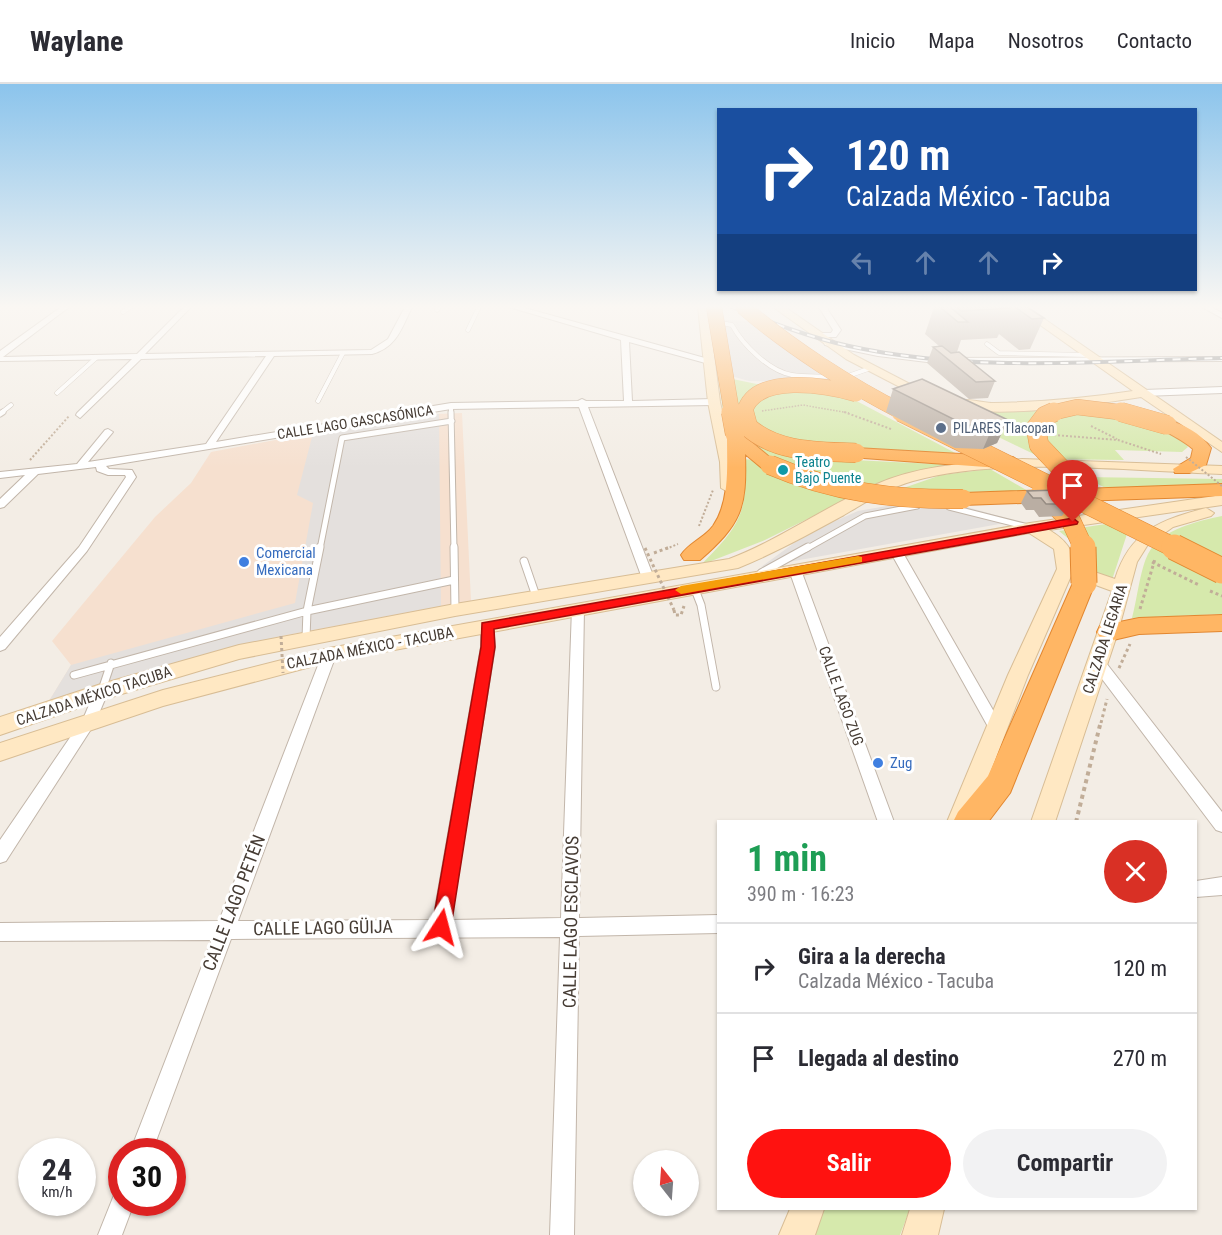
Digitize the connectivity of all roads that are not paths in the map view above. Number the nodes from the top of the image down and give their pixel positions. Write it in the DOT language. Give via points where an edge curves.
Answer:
graph roads {
  1 [pos="93,361"];
  2 [pos="133,361"];
  3 [pos="267,361"];
  4 [pos="339,361"];
  5 [pos="626,361"];
  6 [pos="704,361"];
  7 [pos="723,361"];
  8 [pos="765,361"];
  9 [pos="818,361"];
  10 [pos="837,361"];
  11 [pos="858,361"];
  12 [pos="1097,361"];
  13 [pos="709,362"];
  14 [pos="871,368"];
  15 [pos="1222,390"];
  16 [pos="57,393"];
  17 [pos="1144,393"];
  18 [pos="1093,400"];
  19 [pos="318,402"];
  20 [pos="582,402"];
  21 [pos="628,402"];
  22 [pos="714,402"];
  23 [pos="11,405"];
  24 [pos="451,406"];
  25 [pos="0,414"];
  26 [pos="80,415"];
  27 [pos="915,419"];
  28 [pos="452,421"];
  29 [pos="1174,422"];
  30 [pos="108,432"];
  31 [pos="736,438"];
  32 [pos="209,446"];
  33 [pos="1222,448"];
  34 [pos="981,452"];
  35 [pos="1028,463"];
  36 [pos="1184,463"];
  37 [pos="101,464"];
  38 [pos="79,467"];
  39 [pos="1222,470"];
  40 [pos="34,472"];
  41 [pos="0,475"];
  42 [pos="1074,482"];
  43 [pos="1222,490"];
  44 [pos="1222,500"];
  45 [pos="0,505"];
  46 [pos="1222,509"];
  47 [pos="1030,528"];
  48 [pos="689,546"];
  49 [pos="897,553"];
  50 [pos="1222,555"];
  51 [pos="524,561"];
  52 [pos="1066,568"];
  53 [pos="795,570"];
  54 [pos="1222,571"];
  55 [pos="755,576"];
  56 [pos="648,578"];
  57 [pos="454,580"];
  58 [pos="694,587"];
  59 [pos="1122,588"];
  60 [pos="536,596"];
  61 [pos="578,608"];
  62 [pos="455,610"];
  63 [pos="308,611"];
  64 [pos="1222,623"];
  65 [pos="487,626"];
  66 [pos="1109,632"];
  67 [pos="306,638"];
  68 [pos="0,646"];
  69 [pos="329,655"];
  70 [pos="111,663"];
  71 [pos="1098,663"];
  72 [pos="188,667"];
  73 [pos="75,675"];
  74 [pos="716,687"];
  75 [pos="101,692"];
  76 [pos="90,719"];
  77 [pos="0,726"];
  78 [pos="996,728"];
  79 [pos="0,752"];
  80 [pos="885,820"];
  81 [pos="960,820"];
  82 [pos="971,820"];
  83 [pos="1044,820"];
  84 [pos="1222,825"];
  85 [pos="0,855"];
  86 [pos="1222,886"];
  87 [pos="1197,889"];
  88 [pos="717,924"];
  89 [pos="441,927"];
  90 [pos="571,928"];
  91 [pos="224,929"];
  92 [pos="0,932"];
  93 [pos="146,1138"];
  94 [pos="807,1210"];
  95 [pos="927,1210"];
  96 [pos="117,1216"];
  97 [pos="110,1235"];
  98 [pos="562,1235"];
  99 [pos="797,1235"];
  100 [pos="920,1235"];
  1 -- 16 [label="lane"];
  2 -- 26 [label="street"];
  3 -- 32 [label="street"];
  4 -- 19 [label="lane"];
  5 -- 21 [label="street"];
  6 -- 13 [label="street"];
  7 -- 31 [label="highway, bridge"];
  8 -- 14 [label="lane" via="785,373 835,377 858,375"];
  9 -- 27 [label="highway, bridge"];
  10 -- 35 [label="highway"];
  11 -- 14 [label="main road"];
  12 -- 17 [label="main road"];
  13 -- 22 [label="main road"];
  14 -- 18 [label="main road" via="920,393 970,407"];
  15 -- 17 [label="street"];
  17 -- 18 [label="main road"];
  17 -- 29 [label="main road"];
  18 -- 29 [label="main road"];
  20 -- 21 [label="street, CALLE LAGO GASCASÓNICA"];
  20 -- 24 [label="street, CALLE LAGO GASCASÓNICA"];
  20 -- 56 [label="street"];
  21 -- 22 [label="street, CALLE LAGO GASCASÓNICA"];
  22 -- 48 [label="main road" via="729,481 722,515"];
  23 -- 25 [label="lane"];
  24 -- 28 [label="lane"];
  24 -- 32 [label="street, CALLE LAGO GASCASÓNICA"];
  27 -- 34 [label="highway, bridge"];
  27 -- 35 [label="highway, bridge" via="855,394 814,385 772,388 753,397 743,416 746,425 767,441 794,447"];
  28 -- 57 [label="lane"];
  28 -- 63 [label="lane" via="342,438"];
  29 -- 33 [label="main road"];
  29 -- 36 [label="highway" via="1202,448 1199,461"];
  29 -- 42 [label="highway, bridge" via="1103,408 1068,408 1046,415 1036,428 1037,441"];
  30 -- 38 [label="street"];
  31 -- 43 [label="highway, bridge" via="771,465 809,482 855,494 910,501"];
  31 -- 48 [label="highway" via="737,488 733,506 720,531"];
  32 -- 37 [label="street, CALLE LAGO GASCASÓNICA"];
  34 -- 54 [label="highway, bridge"];
  34 -- 82 [label="highway, bridge" via="1059,507 1073,522 1086,548 1088,562 1084,583 999,783"];
  35 -- 36 [label="main road, CALZADA MÉXICO - TACUBA"];
  35 -- 42 [label="highway"];
  35 -- 56 [label="main road, CALZADA MÉXICO - TACUBA" via="910,477 882,488 768,550 732,564"];
  36 -- 39 [label="main road, CALZADA MÉXICO - TACUBA"];
  37 -- 38 [label="street, CALLE LAGO GASCASÓNICA"];
  37 -- 68 [label="street" via="101,469 128,472 131,477 82,549"];
  38 -- 40 [label="street, CALLE LAGO GASCASÓNICA"];
  40 -- 41 [label="street, CALLE LAGO GASCASÓNICA"];
  40 -- 45 [label="street"];
  42 -- 50 [label="highway"];
  44 -- 47 [label="main road, CALZADA MÉXICO - TACUBA"];
  46 -- 59 [label="main road, CALZADA LEGARIA" via="1167,524 1141,543"];
  47 -- 49 [label="main road, CALZADA MÉXICO - TACUBA"];
  47 -- 52 [label="main road" via="1063,548"];
  47 -- 55 [label="lane" via="961,509 918,505 865,516"];
  48 -- 56 [label="main road" via="679,564"];
  49 -- 53 [label="main road, CALZADA MÉXICO - TACUBA"];
  49 -- 78 [label="street"];
  51 -- 60 [label="lane"];
  52 -- 59 [label="main road"];
  52 -- 78 [label="main road"];
  53 -- 55 [label="main road, CALZADA MÉXICO - TACUBA"];
  53 -- 80 [label="street, CALLE LAGO ZUG"];
  55 -- 58 [label="main road, CALZADA MÉXICO - TACUBA"];
  56 -- 60 [label="main road, CALZADA MÉXICO - TACUBA"];
  57 -- 62 [label="lane"];
  57 -- 63 [label="lane"];
  58 -- 61 [label="main road, CALZADA MÉXICO - TACUBA"];
  58 -- 74 [label="lane"];
  59 -- 66 [label="main road, CALZADA LEGARIA"];
  60 -- 62 [label="main road, CALZADA MÉXICO - TACUBA"];
  61 -- 65 [label="main road, CALZADA MÉXICO - TACUBA"];
  61 -- 90 [label="street, CALLE LAGO ESCLAVOS"];
  62 -- 67 [label="main road, CALZADA MÉXICO - TACUBA"];
  63 -- 67 [label="lane"];
  63 -- 70 [label="lane"];
  64 -- 66 [label="highway" via="1139,626"];
  65 -- 69 [label="main road, CALZADA MÉXICO - TACUBA"];
  65 -- 89 [label="street" via="488,647"];
  66 -- 71 [label="main road, CALZADA LEGARIA"];
  67 -- 72 [label="main road, CALZADA MÉXICO - TACUBA"];
  69 -- 76 [label="main road, CALZADA MÉXICO - TACUBA" via="234,676"];
  69 -- 91 [label="street, CALLE LAGO PETÉN"];
  70 -- 73 [label="lane"];
  70 -- 75 [label="lane"];
  71 -- 83 [label="main road, CALZADA LEGARIA"];
  71 -- 84 [label="street"];
  72 -- 75 [label="main road, CALZADA MÉXICO TACUBA"];
  75 -- 76 [label="street"];
  75 -- 77 [label="main road, CALZADA MÉXICO TACUBA"];
  76 -- 79 [label="main road, CALZADA MÉXICO TACUBA"];
  76 -- 85 [label="street"];
  78 -- 81 [label="main road"];
  86 -- 87 [label="street"];
  88 -- 90 [label="street, CALLE LAGO GÜIJA"];
  89 -- 90 [label="street, CALLE LAGO GÜIJA"];
  89 -- 91 [label="street, CALLE LAGO GÜIJA"];
  90 -- 98 [label="street, CALLE LAGO ESCLAVOS"];
  91 -- 92 [label="street, CALLE LAGO GÜIJA"];
  91 -- 93 [label="street, CALLE LAGO PETÉN"];
  94 -- 99 [label="main road"];
  95 -- 100 [label="main road"];
  96 -- 97 [label="street"];
}
